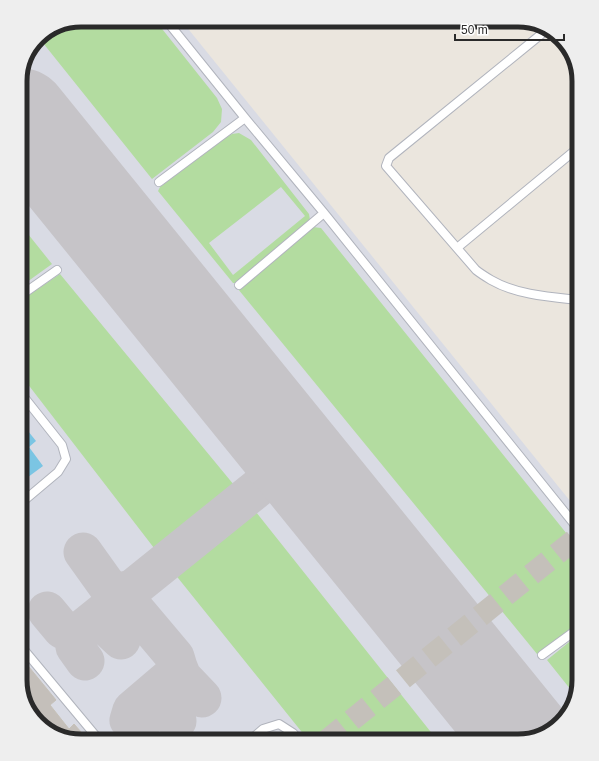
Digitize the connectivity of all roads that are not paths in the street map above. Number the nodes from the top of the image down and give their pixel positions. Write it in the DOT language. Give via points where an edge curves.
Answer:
graph roads {
  1 [pos="172,27"];
  2 [pos="543,33"];
  3 [pos="245,118"];
  4 [pos="572,153"];
  5 [pos="159,182"];
  6 [pos="324,213"];
  7 [pos="456,248"];
  8 [pos="57,270"];
  9 [pos="239,285"];
  10 [pos="27,291"];
  11 [pos="572,299"];
  12 [pos="27,401"];
  13 [pos="27,498"];
  14 [pos="572,521"];
  15 [pos="572,633"];
  16 [pos="27,653"];
  17 [pos="542,655"];
  18 [pos="94,734"];
  19 [pos="257,734"];
  20 [pos="294,734"];
  1 -- 3 [label="lane"];
  2 -- 7 [label="lane" via="388,158 386,166"];
  3 -- 5 [label="lane"];
  3 -- 6 [label="lane"];
  4 -- 7 [label="lane"];
  6 -- 9 [label="lane"];
  6 -- 14 [label="lane"];
  7 -- 11 [label="lane" via="476,270 492,281 516,290"];
  8 -- 10 [label="lane"];
  12 -- 13 [label="lane" via="62,445 66,459 58,472"];
  15 -- 17 [label="lane"];
  16 -- 18 [label="lane"];
  19 -- 20 [label="lane" via="263,729 279,724"];
}
